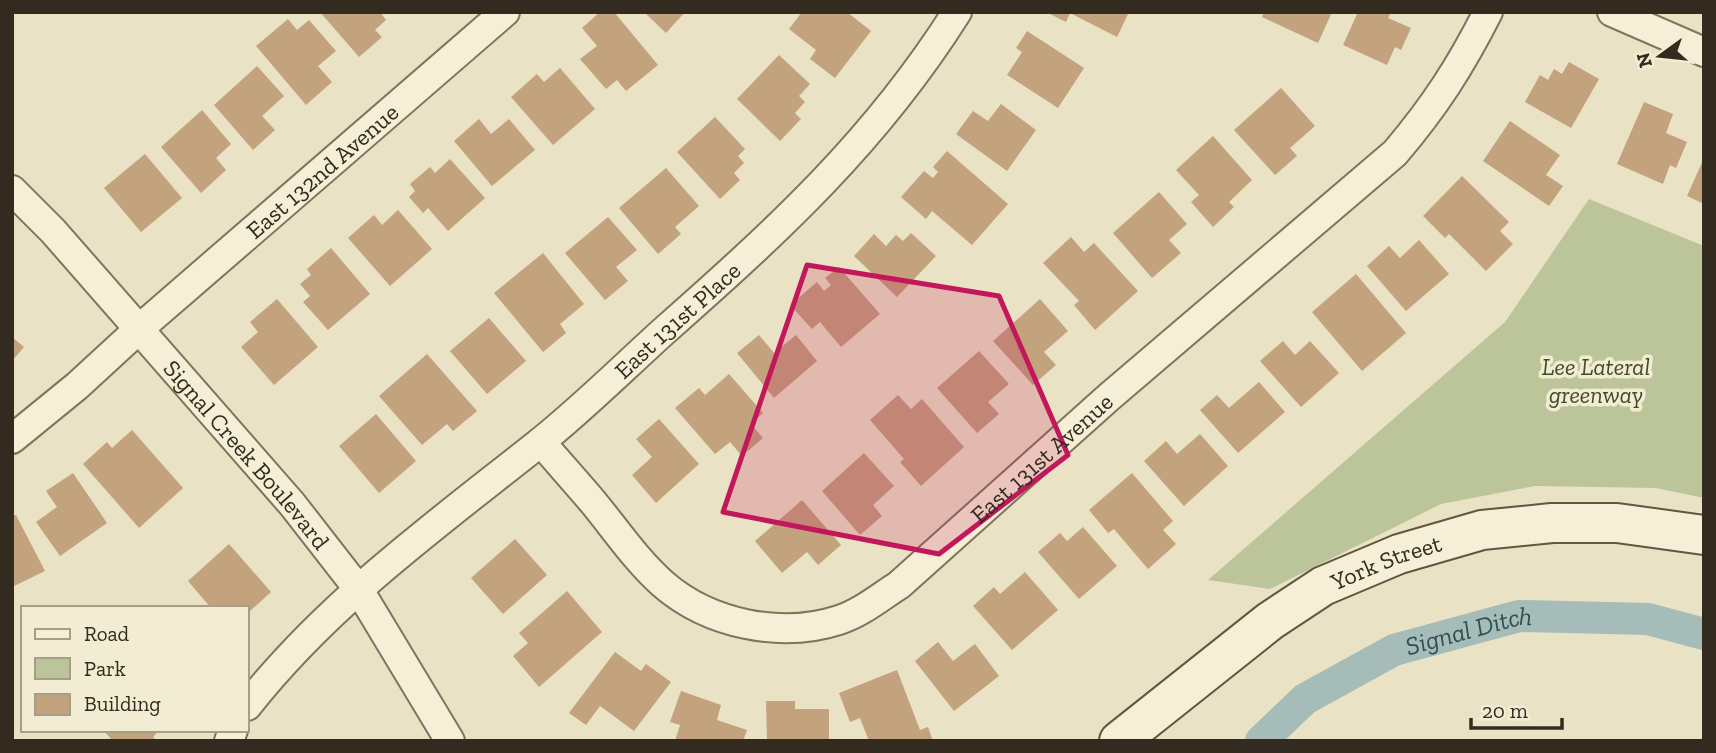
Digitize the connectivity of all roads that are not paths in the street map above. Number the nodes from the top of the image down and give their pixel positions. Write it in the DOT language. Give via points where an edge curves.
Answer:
graph roads {
  1 [pos="505,12"];
  2 [pos="957,12"];
  3 [pos="1488,12"];
  4 [pos="1612,12"];
  5 [pos="1704,52"];
  6 [pos="12,190"];
  7 [pos="139,329"];
  8 [pos="12,439"];
  9 [pos="541,442"];
  10 [pos="1704,535"];
  11 [pos="359,590"];
  12 [pos="248,705"];
  13 [pos="450,741"];
  14 [pos="1119,741"];
  1 -- 7 [label="street, East 132nd Avenue"];
  2 -- 9 [label="street, East 131st Place" via="900,95 822,186"];
  3 -- 9 [label="street, East 131st Avenue" via="1430,112 1395,153 1109,397 899,585 861,610 811,626 780,628 716,615 683,599 643,564"];
  4 -- 5 [label="street"];
  6 -- 7 [label="street, Signal Creek Boulevard"];
  7 -- 8 [label="street, East 132nd Avenue"];
  7 -- 11 [label="street, Signal Creek Boulevard" via="292,505"];
  9 -- 11 [label="street, East 131st Place"];
  10 -- 14 [label="street, York Street" via="1617,523 1552,523 1482,530 1399,554 1323,586 1270,621"];
  11 -- 12 [label="street, East 131st Place" via="273,673"];
  11 -- 13 [label="street, Signal Creek Boulevard"];
}
